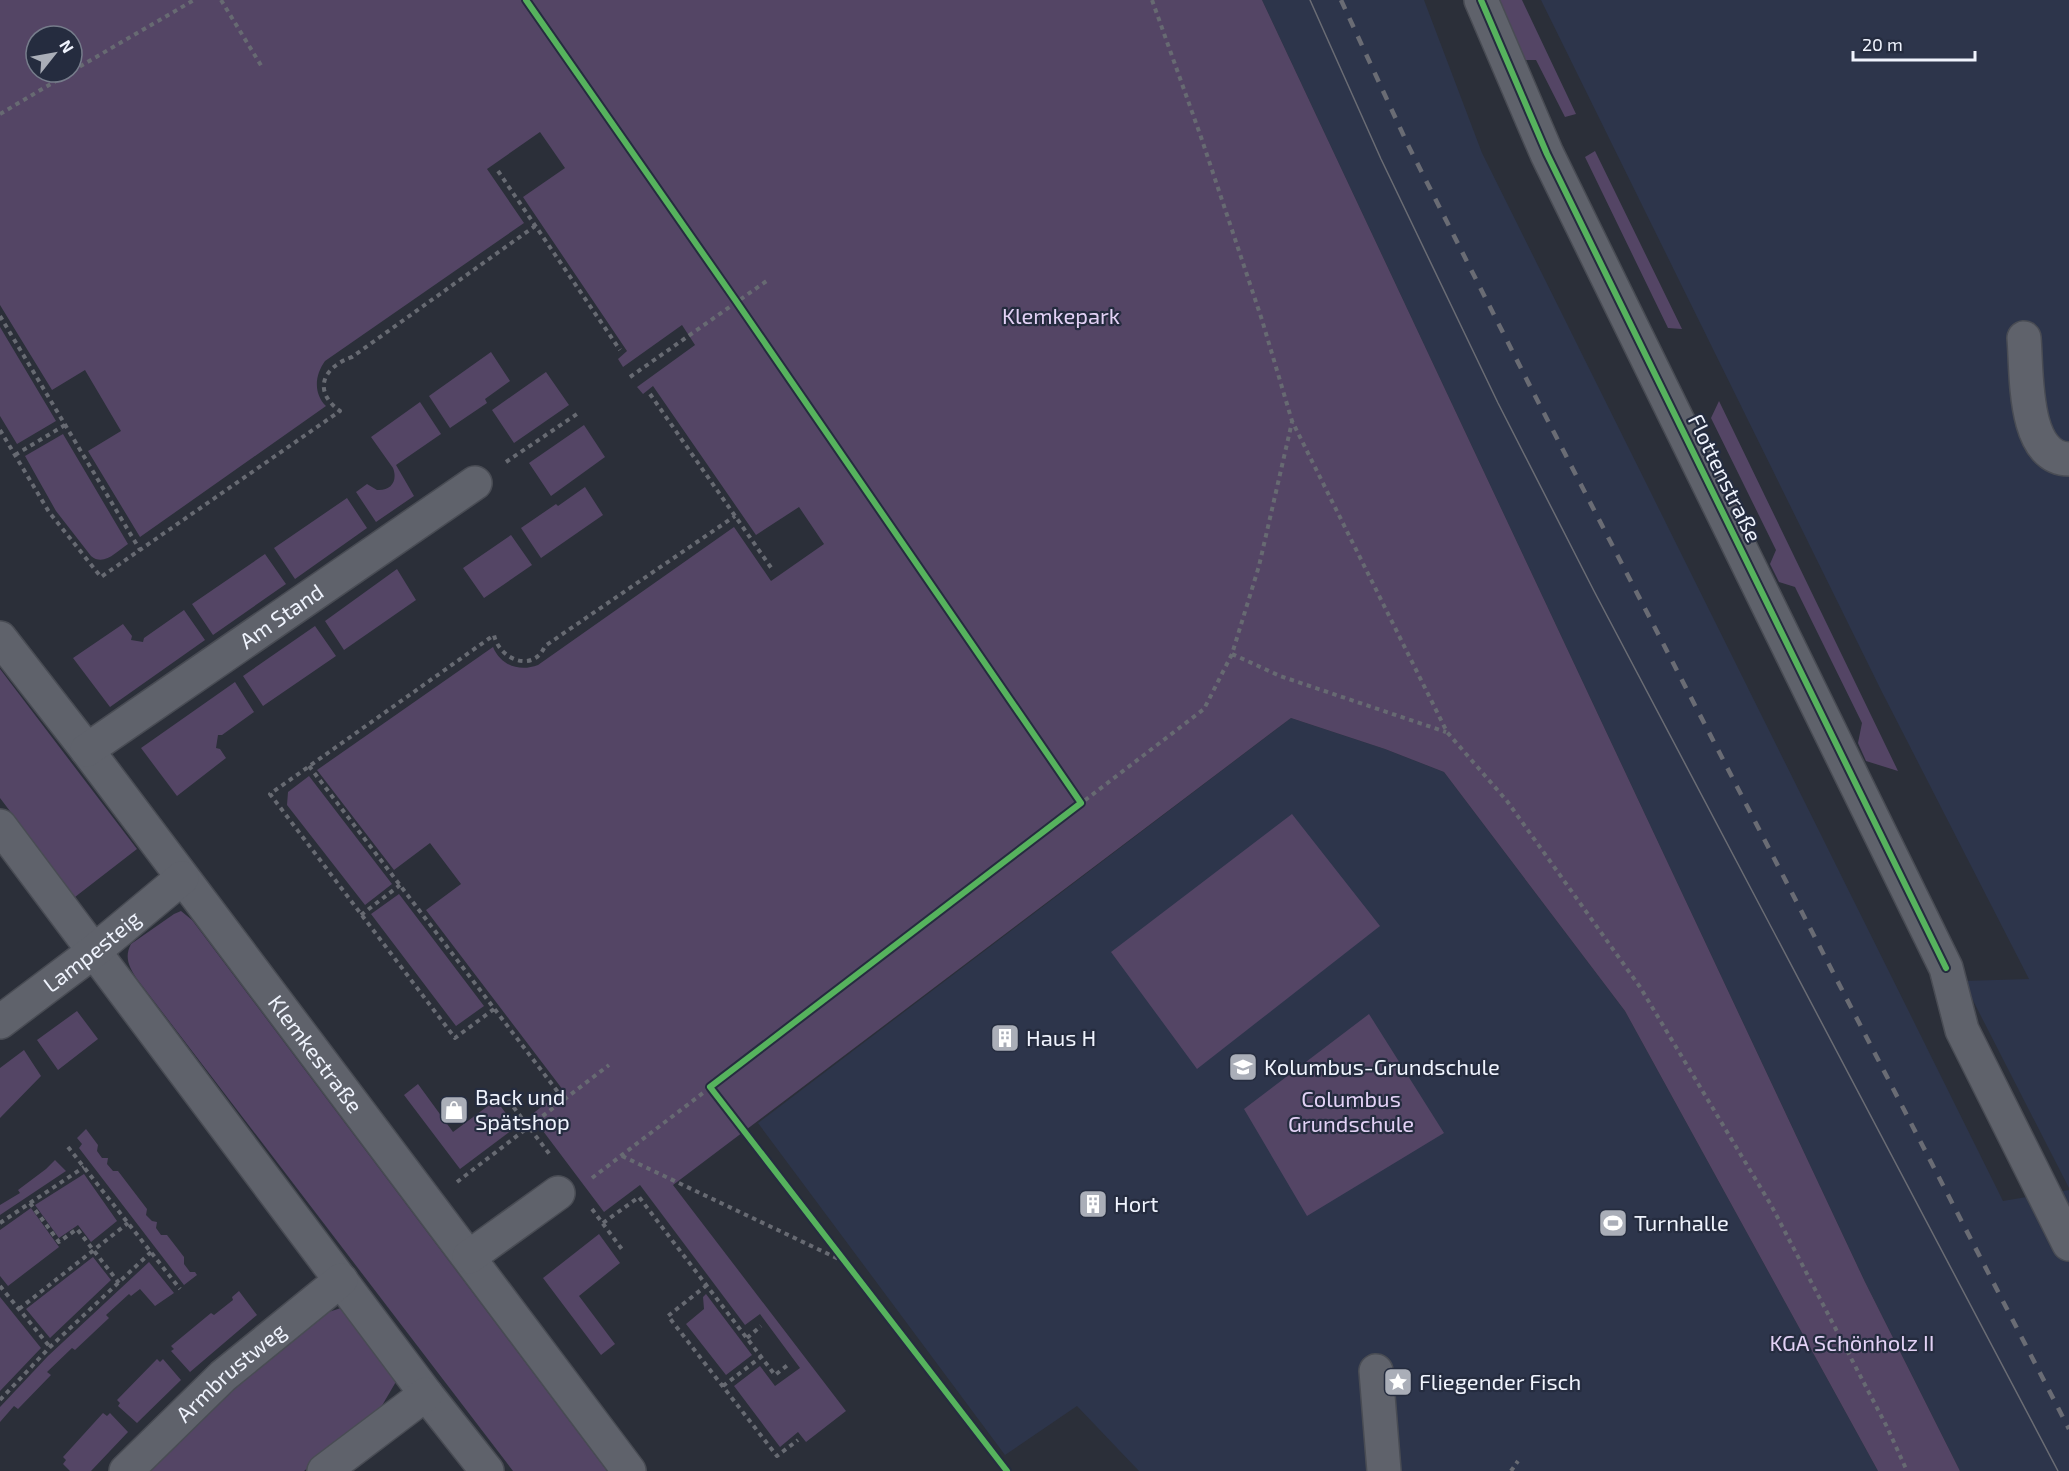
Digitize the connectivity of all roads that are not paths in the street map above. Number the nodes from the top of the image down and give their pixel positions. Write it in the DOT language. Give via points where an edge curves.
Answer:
graph roads {
  1 [pos="1480,0"];
  2 [pos="2024,338"];
  3 [pos="2069,459"];
  4 [pos="476,483"];
  5 [pos="0,638"];
  6 [pos="87,750"];
  7 [pos="0,826"];
  8 [pos="182,878"];
  9 [pos="93,952"];
  10 [pos="0,1022"];
  11 [pos="558,1193"];
  12 [pos="2069,1244"];
  13 [pos="469,1257"];
  14 [pos="341,1280"];
  15 [pos="1376,1371"];
  16 [pos="426,1394"];
  17 [pos="126,1471"];
  18 [pos="324,1471"];
  19 [pos="487,1471"];
  20 [pos="629,1471"];
  21 [pos="1384,1471"];
  1 -- 12 [label="street, Flottenstraße" via="1546,154 1946,968 1962,1030"];
  2 -- 3 [label="street" via="2030,417 2040,443 2061,459"];
  4 -- 6 [label="street, Am Stand"];
  5 -- 6 [label="street, Klemkestraße"];
  6 -- 8 [label="street, Klemkestraße"];
  7 -- 9 [label="street"];
  8 -- 9 [label="street, Lampesteig"];
  8 -- 13 [label="street, Klemkestraße"];
  9 -- 10 [label="street, Lampesteig"];
  9 -- 14 [label="street"];
  11 -- 13 [label="street"];
  13 -- 20 [label="street, Klemkestraße"];
  14 -- 16 [label="street"];
  14 -- 17 [label="street, Armbrustweg" via="223,1376"];
  15 -- 21 [label="street"];
  16 -- 18 [label="street"];
  16 -- 19 [label="street"];
}
